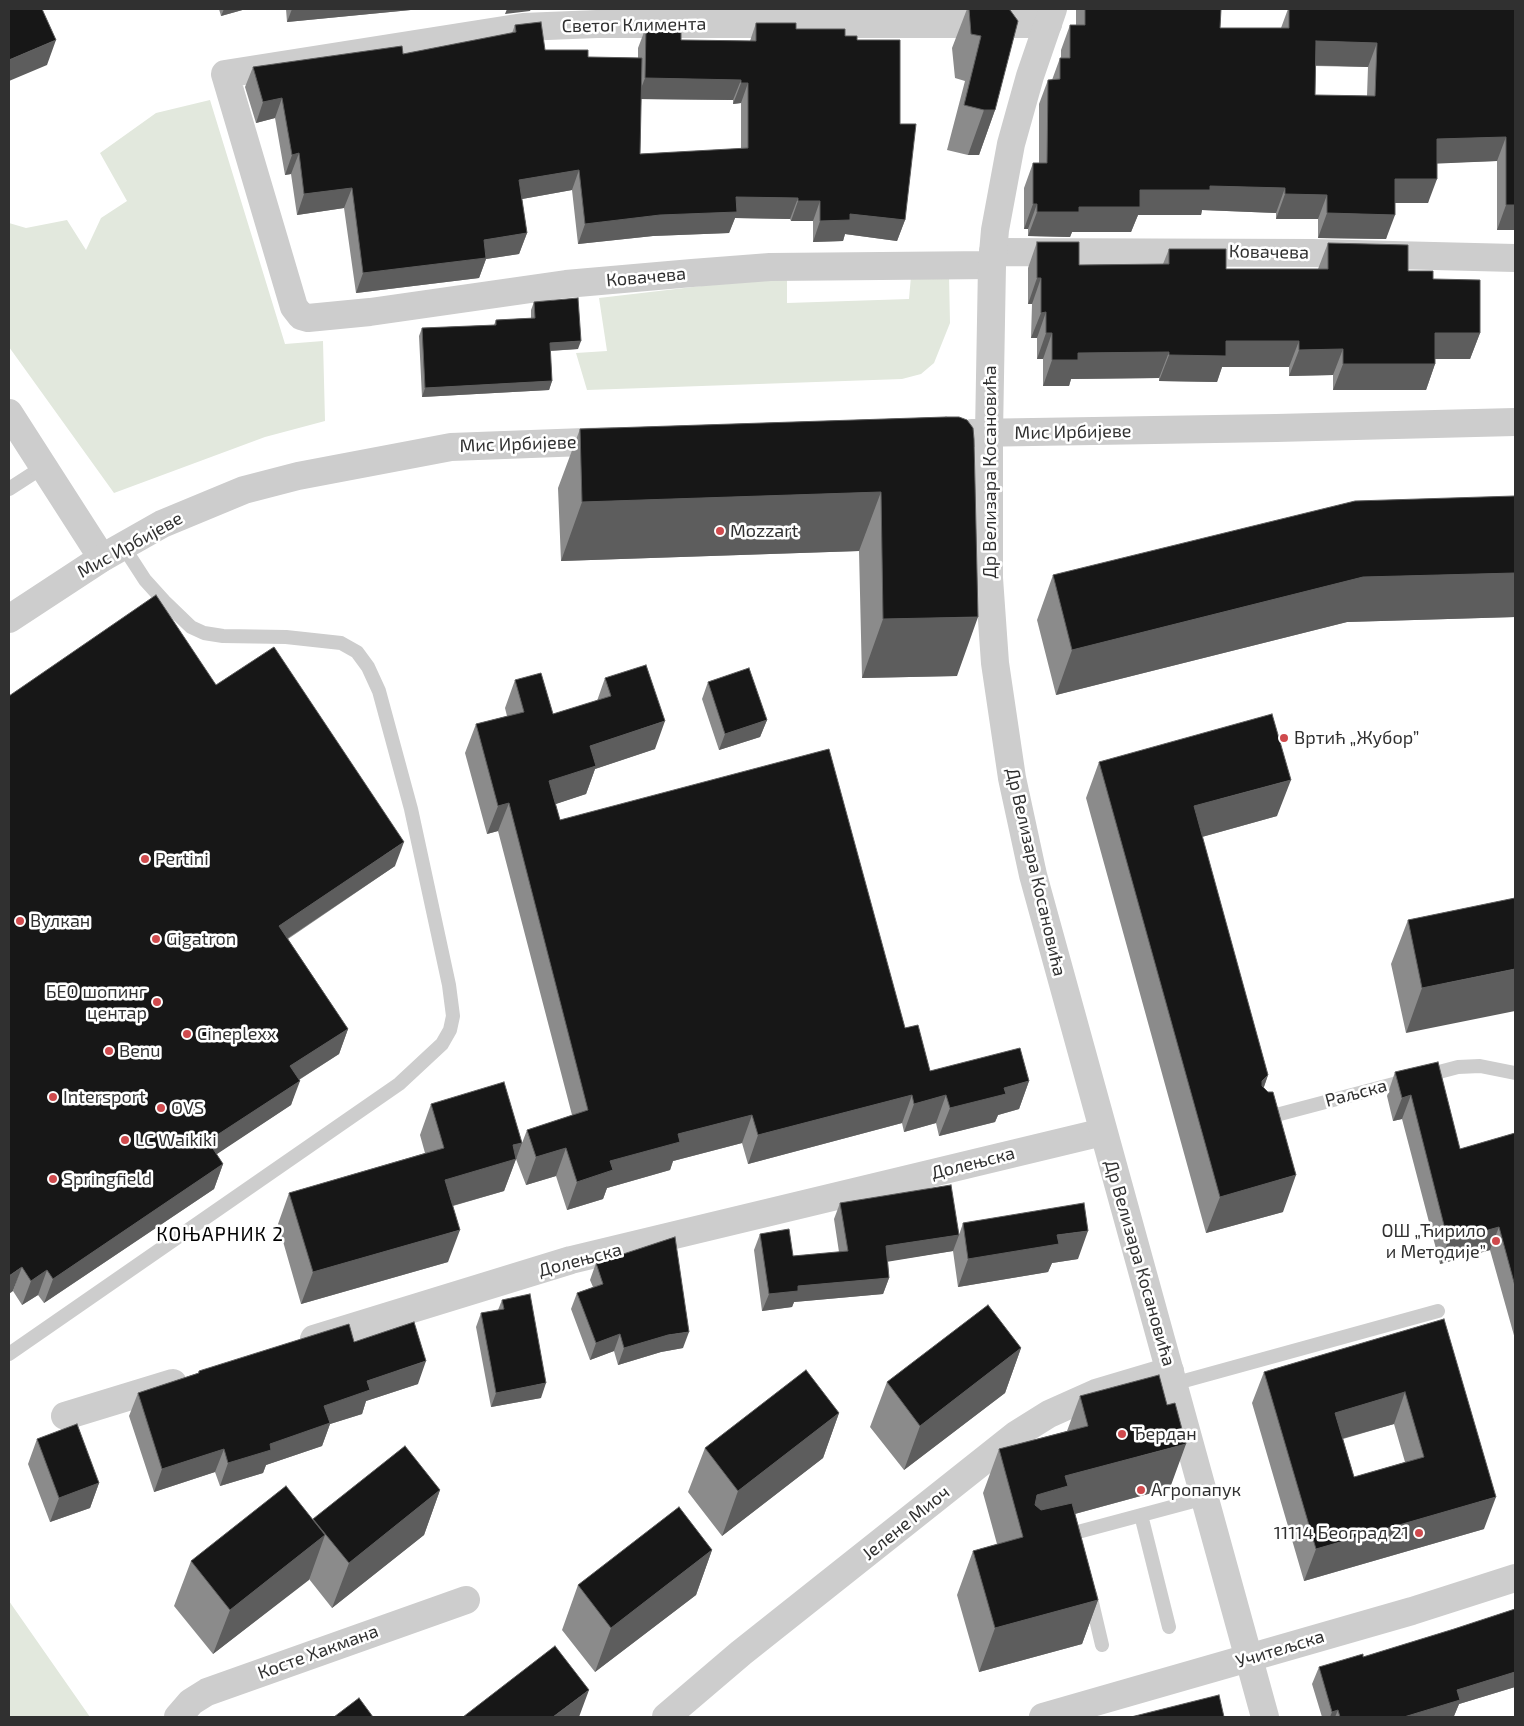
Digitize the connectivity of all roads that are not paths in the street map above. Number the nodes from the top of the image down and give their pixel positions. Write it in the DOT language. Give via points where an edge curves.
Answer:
graph roads {
  1 [pos="1050,16"];
  2 [pos="993,258"];
  3 [pos="1515,258"];
  4 [pos="302,316"];
  5 [pos="9,413"];
  6 [pos="1515,422"];
  7 [pos="989,433"];
  8 [pos="950,434"];
  9 [pos="640,440"];
  10 [pos="43,467"];
  11 [pos="9,489"];
  12 [pos="112,552"];
  13 [pos="9,619"];
  14 [pos="1515,1074"];
  15 [pos="1257,1120"];
  16 [pos="1103,1132"];
  17 [pos="1438,1311"];
  18 [pos="289,1347"];
  19 [pos="9,1354"];
  20 [pos="195,1376"];
  21 [pos="1172,1378"];
  22 [pos="65,1416"];
  23 [pos="1205,1498"];
  24 [pos="1141,1515"];
  25 [pos="1046,1541"];
  26 [pos="1515,1578"];
  27 [pos="1086,1580"];
  28 [pos="466,1600"];
  29 [pos="1169,1627"];
  30 [pos="1102,1645"];
  31 [pos="1250,1658"];
  32 [pos="178,1717"];
  33 [pos="666,1717"];
  34 [pos="1043,1717"];
  35 [pos="1266,1717"];
  1 -- 2 [label="street, Др Велизара Косановића" via="1011,144"];
  1 -- 4 [label="street, Светог Климента" via="523,27 224,74 290,295"];
  2 -- 3 [label="street, Ковачева" via="1312,253"];
  2 -- 4 [label="street, Ковачева" via="770,268 566,284 370,312 316,318"];
  2 -- 7 [label="street, Др Велизара Косановића"];
  5 -- 10 [label="street"];
  6 -- 7 [label="street, Мис Ирбијеве"];
  7 -- 8 [label="street, Мис Ирбијеве"];
  7 -- 16 [label="street, Др Велизара Косановића" via="990,596 1003,725 1024,834"];
  9 -- 12 [label="street, Мис Ирбијеве" via="451,447 298,476 244,490 198,508"];
  10 -- 11 [label="lane"];
  10 -- 12 [label="street"];
  12 -- 13 [label="street, Мис Ирбијеве"];
  12 -- 19 [label="lane" via="191,627 204,633 341,643 357,652 379,691 410,809 453,1016 442,1044 399,1084"];
  14 -- 15 [label="lane, Раљска" via="1480,1066 1458,1067"];
  16 -- 18 [label="street, Долењска" via="571,1260"];
  16 -- 21 [label="street, Др Велизара Косановића"];
  17 -- 21 [label="lane"];
  20 -- 22 [label="street"];
  21 -- 23 [label="street, Др Велизара Косановића"];
  21 -- 33 [label="street, Јелене Миоч" via="1096,1393 1049,1414 1017,1434 741,1653"];
  23 -- 24 [label="lane"];
  23 -- 31 [label="street, Др Велизара Косановића"];
  24 -- 25 [label="lane" via="1076,1538"];
  24 -- 29 [label="lane"];
  26 -- 31 [label="street, Учитељска"];
  27 -- 30 [label="lane"];
  28 -- 32 [label="street, Косте Хакмана" via="207,1692 191,1702"];
  31 -- 34 [label="street, Учитељска"];
  31 -- 35 [label="street, Др Велизара Косановића"];
}
